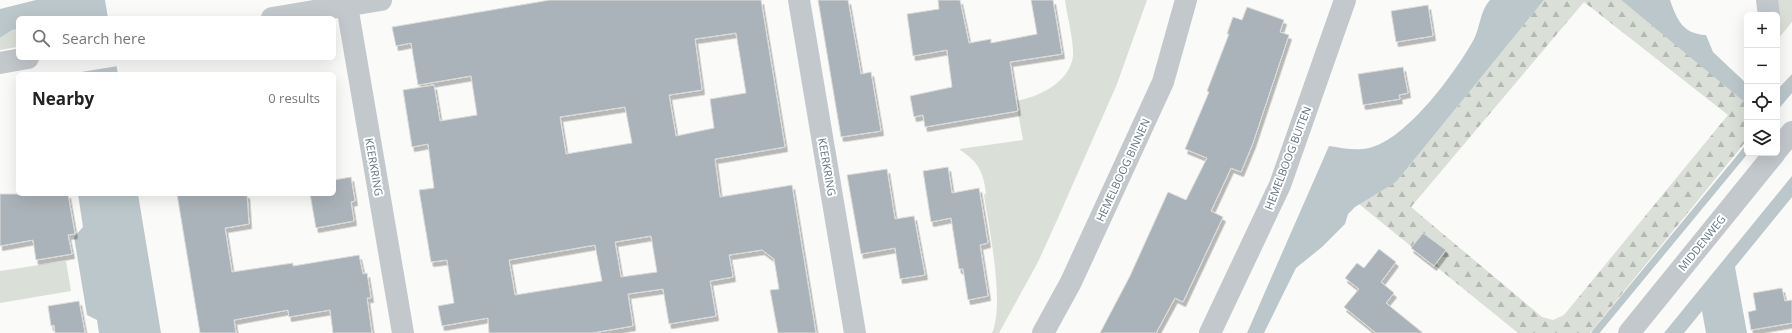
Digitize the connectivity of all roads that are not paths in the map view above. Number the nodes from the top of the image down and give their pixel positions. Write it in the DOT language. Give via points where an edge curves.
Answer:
graph roads {
  1 [pos="381,0"];
  2 [pos="799,0"];
  3 [pos="1186,0"];
  4 [pos="1345,0"];
  5 [pos="1767,0"];
  6 [pos="347,3"];
  7 [pos="1769,12"];
  8 [pos="282,16"];
  9 [pos="17,60"];
  10 [pos="0,63"];
  11 [pos="1792,132"];
  12 [pos="1780,146"];
  13 [pos="1773,156"];
  14 [pos="403,333"];
  15 [pos="855,333"];
  16 [pos="1043,333"];
  17 [pos="1210,333"];
  18 [pos="1629,333"];
  1 -- 6 [label="street"];
  2 -- 15 [label="street, KEERKRING"];
  3 -- 16 [label="street, HEMELBOOG BINNEN" via="1163,82 1071,282"];
  4 -- 17 [label="street, HEMELBOOG BUITEN" via="1280,185"];
  5 -- 7 [label="street"];
  6 -- 8 [label="street"];
  6 -- 14 [label="street, KEERKRING"];
  9 -- 10 [label="street"];
  11 -- 12 [label="street"];
  13 -- 18 [label="street, MIDDENWEG"];
}
